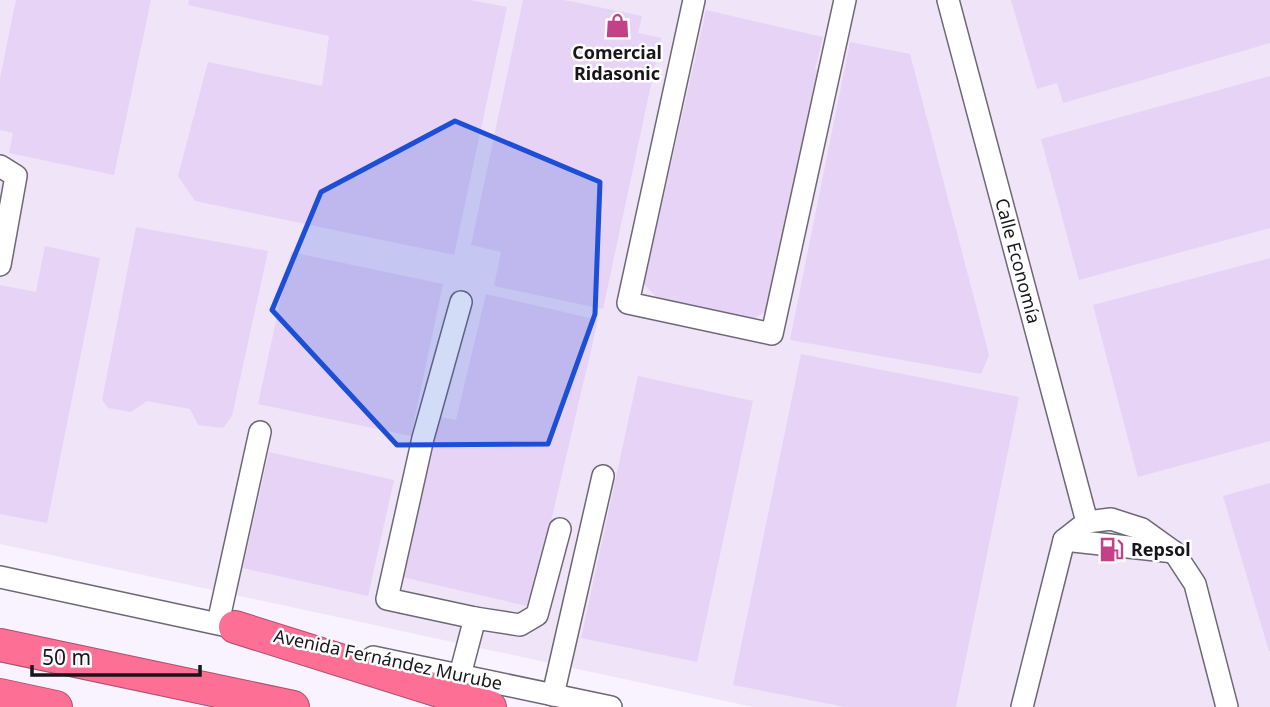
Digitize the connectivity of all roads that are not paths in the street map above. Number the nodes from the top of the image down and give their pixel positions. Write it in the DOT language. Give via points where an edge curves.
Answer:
graph roads {
  1 [pos="694,0"];
  2 [pos="845,0"];
  3 [pos="944,1"];
  4 [pos="0,166"];
  5 [pos="0,265"];
  6 [pos="461,302"];
  7 [pos="260,432"];
  8 [pos="603,476"];
  9 [pos="1087,522"];
  10 [pos="560,529"];
  11 [pos="1064,540"];
  12 [pos="1174,552"];
  13 [pos="0,577"];
  14 [pos="475,618"];
  15 [pos="226,625"];
  16 [pos="0,645"];
  17 [pos="460,675"];
  18 [pos="0,695"];
  19 [pos="553,695"];
  20 [pos="55,707"];
  21 [pos="293,707"];
  22 [pos="490,707"];
  23 [pos="611,707"];
  24 [pos="1021,707"];
  25 [pos="1227,707"];
  1 -- 2 [label="street" via="628,303 772,334"];
  3 -- 9 [label="street, Calle Economía"];
  4 -- 5 [label="street" via="16,176"];
  6 -- 14 [label="street" via="423,438 387,599"];
  7 -- 15 [label="street"];
  8 -- 19 [label="street"];
  9 -- 11 [label="street"];
  9 -- 12 [label="street" via="1111,519 1142,529"];
  10 -- 14 [label="street" via="537,615 520,625"];
  11 -- 12 [label="street"];
  11 -- 24 [label="street"];
  12 -- 25 [label="street" via="1195,584"];
  13 -- 15 [label="street, Avenida Fernández Murube"];
  14 -- 17 [label="street"];
  15 -- 17 [label="street, Avenida Fernández Murube"];
  15 -- 22 [label="highway"];
  16 -- 21 [label="highway"];
  17 -- 19 [label="street, Avenida Fernández Murube"];
  18 -- 20 [label="highway"];
  19 -- 23 [label="street, Avenida Fernández Murube"];
}
